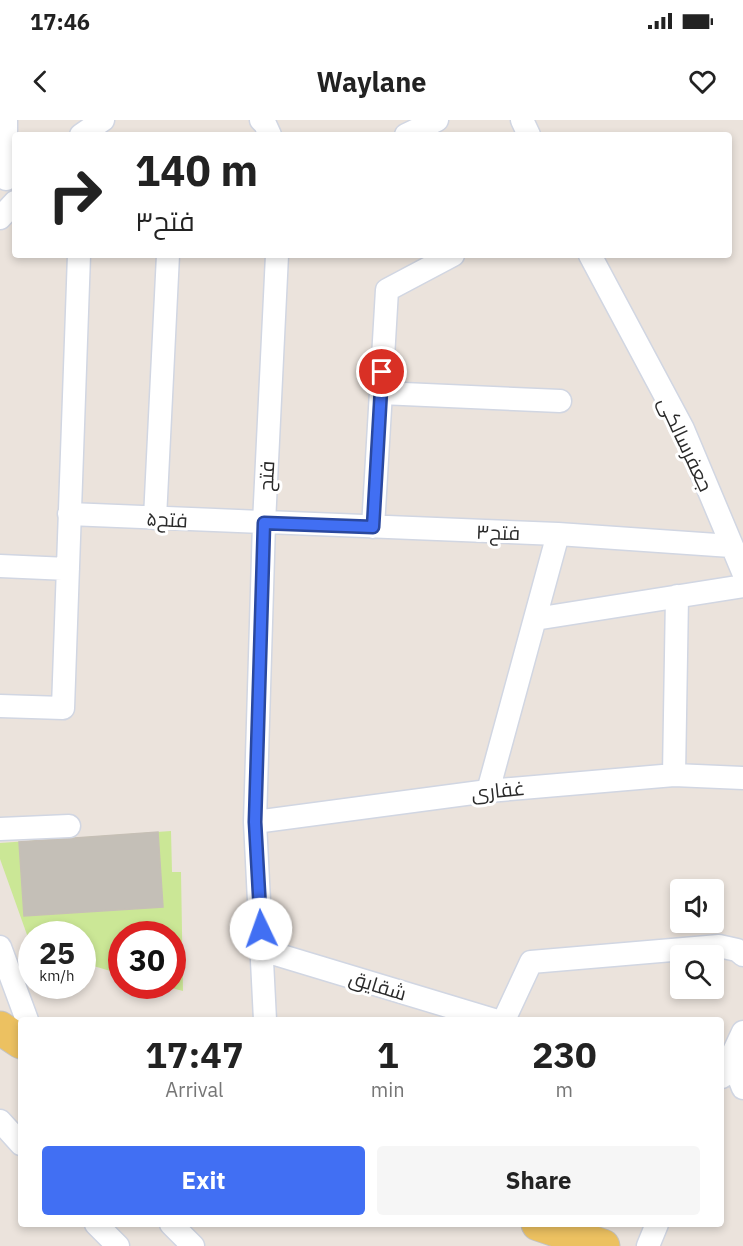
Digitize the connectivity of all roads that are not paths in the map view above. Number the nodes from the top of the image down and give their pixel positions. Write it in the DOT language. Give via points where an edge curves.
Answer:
graph roads {
  1 [pos="6,120"];
  2 [pos="103,120"];
  3 [pos="437,120"];
  4 [pos="86,132"];
  5 [pos="412,132"];
  6 [pos="6,179"];
  7 [pos="12,205"];
  8 [pos="0,218"];
  9 [pos="79,258"];
  10 [pos="168,258"];
  11 [pos="277,258"];
  12 [pos="447,258"];
  13 [pos="592,258"];
  14 [pos="381,393"];
  15 [pos="560,401"];
  16 [pos="69,514"];
  17 [pos="155,518"];
  18 [pos="264,523"];
  19 [pos="373,527"];
  20 [pos="558,534"];
  21 [pos="731,546"];
  22 [pos="0,566"];
  23 [pos="68,569"];
  24 [pos="743,572"];
  25 [pos="743,586"];
  26 [pos="677,596"];
  27 [pos="535,619"];
  28 [pos="0,706"];
  29 [pos="674,775"];
  30 [pos="743,778"];
  31 [pos="488,790"];
  32 [pos="255,822"];
  33 [pos="69,826"];
  34 [pos="0,829"];
  35 [pos="0,947"];
  36 [pos="262,950"];
  37 [pos="743,955"];
  38 [pos="26,1017"];
  39 [pos="265,1017"];
  40 [pos="484,1017"];
  41 [pos="505,1017"];
  42 [pos="0,1028"];
  43 [pos="743,1032"];
  44 [pos="18,1040"];
  45 [pos="726,1068"];
  46 [pos="743,1088"];
  47 [pos="0,1120"];
  48 [pos="18,1141"];
  49 [pos="174,1227"];
  50 [pos="547,1227"];
  51 [pos="656,1227"];
  52 [pos="193,1246"];
  53 [pos="603,1246"];
  54 [pos="648,1246"];
  1 -- 6 [label="street"];
  2 -- 4 [label="street"];
  3 -- 5 [label="street"];
  7 -- 8 [label="street"];
  9 -- 16 [label="street"];
  10 -- 17 [label="street"];
  11 -- 18 [label="street, فتح"];
  12 -- 14 [label="street" via="387,290"];
  13 -- 21 [label="street, جعفرسالکی" via="683,429"];
  14 -- 15 [label="street"];
  14 -- 19 [label="street"];
  16 -- 17 [label="street, فتح۵"];
  16 -- 23 [label="street"];
  17 -- 18 [label="street, فتح۵"];
  18 -- 19 [label="street, فتح۳"];
  18 -- 32 [label="street, فتح"];
  19 -- 20 [label="street, فتح۳"];
  20 -- 21 [label="street, فتح۳"];
  20 -- 27 [label="street"];
  21 -- 24 [label="street, جعفرسالکی"];
  22 -- 23 [label="street"];
  23 -- 28 [label="street" via="63,708"];
  25 -- 26 [label="street"];
  26 -- 27 [label="street"];
  26 -- 29 [label="street"];
  27 -- 31 [label="street"];
  29 -- 30 [label="street, غفاری"];
  29 -- 31 [label="street, غفاری"];
  31 -- 32 [label="street, غفاری"];
  32 -- 36 [label="street, فتح"];
  33 -- 34 [label="street"];
  35 -- 38 [label="street"];
  36 -- 39 [label="street, فتح"];
  36 -- 40 [label="street, شقایق"];
  37 -- 41 [label="street" via="719,946 531,962"];
  42 -- 44 [label="main road"];
  43 -- 45 [label="street"];
  45 -- 46 [label="street"];
  47 -- 48 [label="street"];
  49 -- 52 [label="street"];
  50 -- 53 [label="main road"];
  51 -- 54 [label="street"];
}
